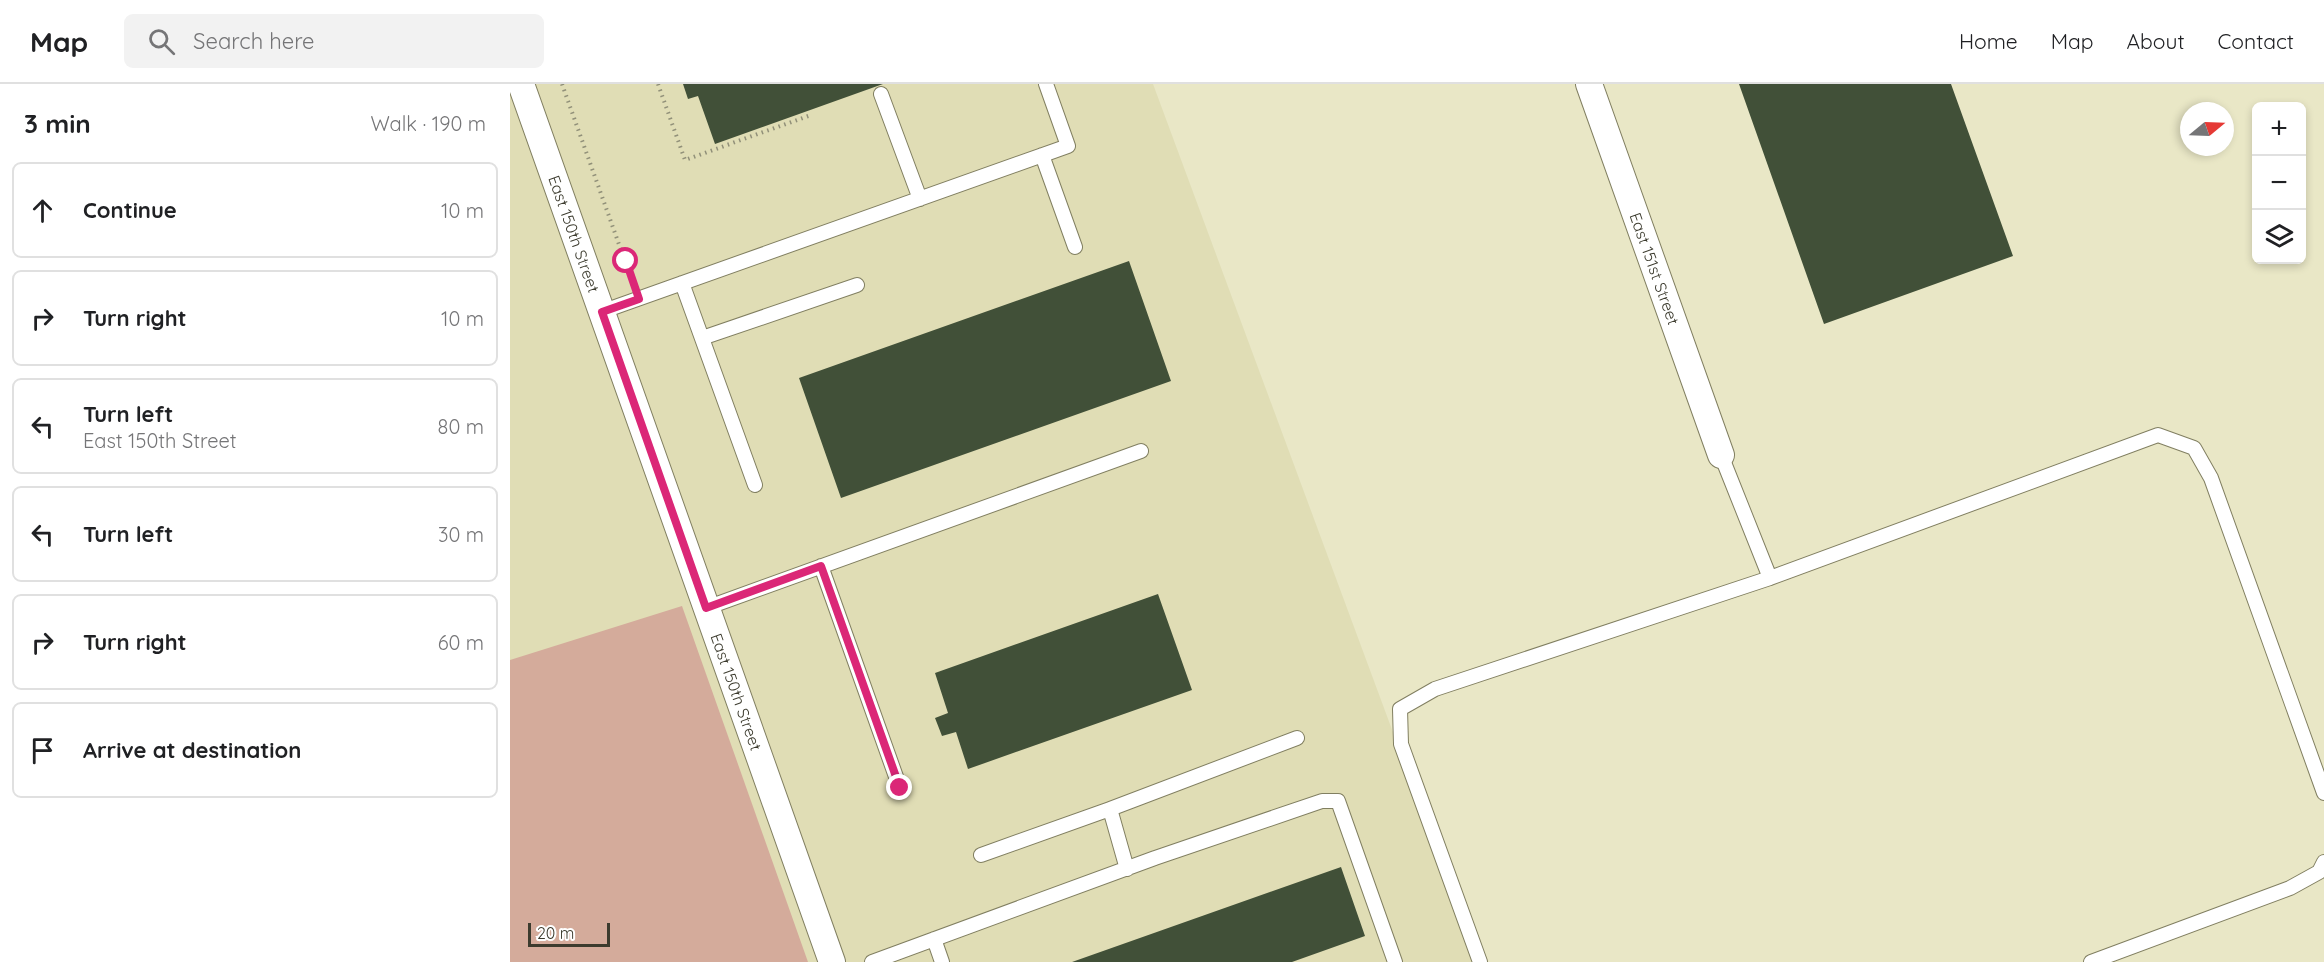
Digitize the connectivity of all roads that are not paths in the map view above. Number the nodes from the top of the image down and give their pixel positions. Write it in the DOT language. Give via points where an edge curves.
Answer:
graph roads {
  1 [pos="521,84"];
  2 [pos="1046,84"];
  3 [pos="1589,84"];
  4 [pos="881,94"];
  5 [pos="1042,155"];
  6 [pos="920,199"];
  7 [pos="1075,247"];
  8 [pos="682,283"];
  9 [pos="856,285"];
  10 [pos="602,312"];
  11 [pos="702,338"];
  12 [pos="1141,451"];
  13 [pos="1721,455"];
  14 [pos="755,485"];
  15 [pos="821,566"];
  16 [pos="1770,578"];
  17 [pos="706,608"];
  18 [pos="1297,738"];
  19 [pos="900,788"];
  20 [pos="2324,793"];
  21 [pos="1110,809"];
  22 [pos="981,855"];
  23 [pos="2324,862"];
  24 [pos="1127,869"];
  25 [pos="934,939"];
  26 [pos="832,962"];
  27 [pos="872,962"];
  28 [pos="942,962"];
  29 [pos="1395,962"];
  30 [pos="1480,962"];
  31 [pos="2091,962"];
  1 -- 10 [label="street, East 150th Street"];
  2 -- 5 [label="lane" via="1068,146"];
  3 -- 13 [label="street, East 151st Street"];
  4 -- 6 [label="lane"];
  5 -- 6 [label="lane"];
  5 -- 7 [label="lane"];
  6 -- 8 [label="lane"];
  8 -- 10 [label="lane"];
  8 -- 11 [label="lane"];
  9 -- 11 [label="lane"];
  10 -- 17 [label="street, East 150th Street"];
  11 -- 14 [label="lane"];
  12 -- 15 [label="lane"];
  13 -- 16 [label="lane"];
  15 -- 17 [label="lane"];
  15 -- 19 [label="lane"];
  16 -- 20 [label="lane" via="2158,435 2194,448 2211,478"];
  16 -- 30 [label="lane" via="1436,689 1400,709 1401,744"];
  17 -- 26 [label="street, East 150th Street"];
  18 -- 21 [label="lane"];
  21 -- 22 [label="lane"];
  21 -- 24 [label="lane"];
  23 -- 31 [label="lane" via="2319,872 2290,888"];
  24 -- 25 [label="lane"];
  24 -- 29 [label="lane" via="1322,801 1338,801"];
  25 -- 27 [label="lane"];
  25 -- 28 [label="lane"];
}
